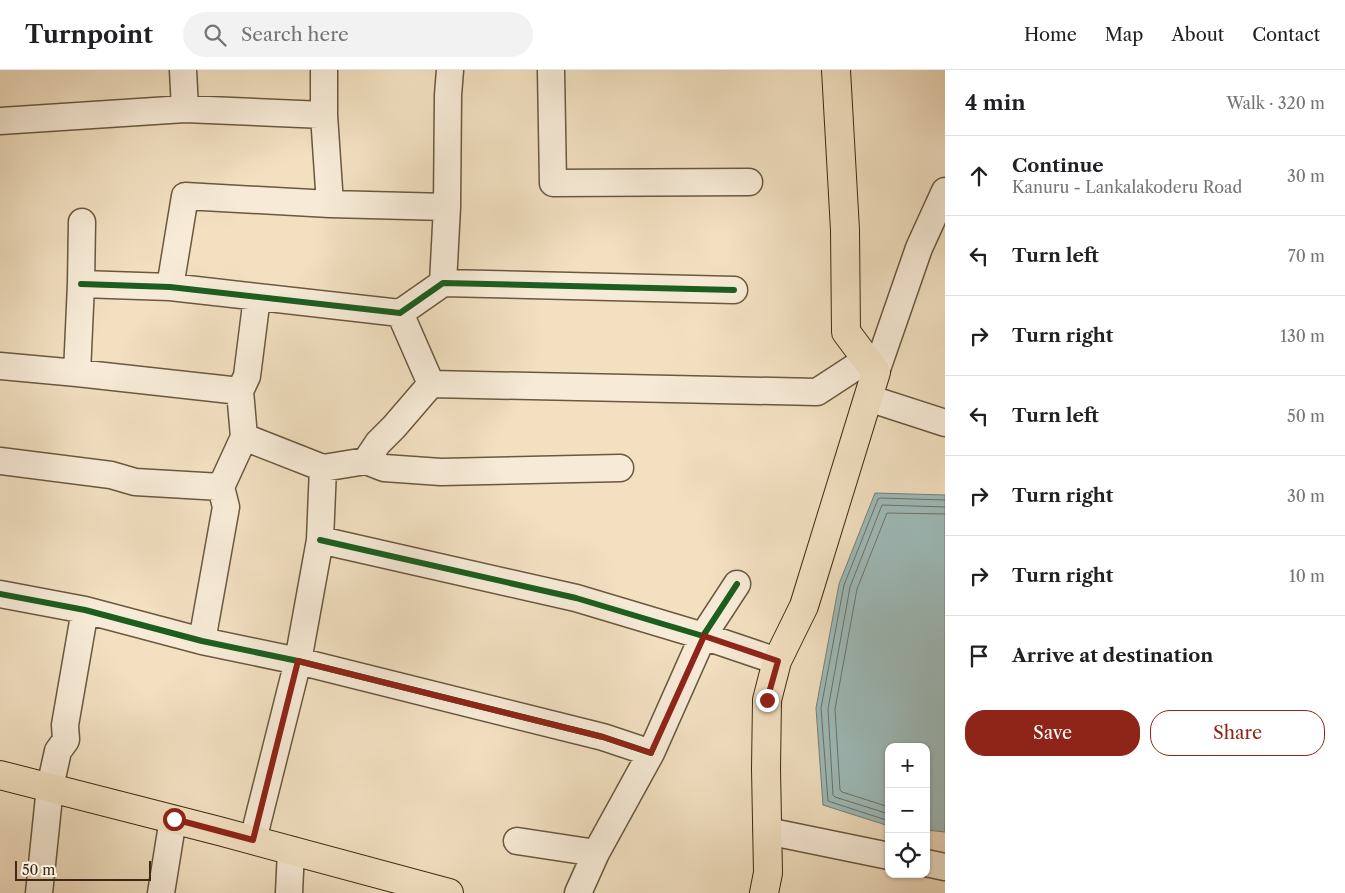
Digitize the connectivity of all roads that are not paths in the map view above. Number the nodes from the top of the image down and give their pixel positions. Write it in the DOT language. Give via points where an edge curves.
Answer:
graph roads {
  1 [pos="183,70"];
  2 [pos="324,70"];
  3 [pos="450,70"];
  4 [pos="551,70"];
  5 [pos="836,70"];
  6 [pos="185,110"];
  7 [pos="324,116"];
  8 [pos="0,121"];
  9 [pos="749,182"];
  10 [pos="945,191"];
  11 [pos="330,204"];
  12 [pos="447,207"];
  13 [pos="82,222"];
  14 [pos="443,283"];
  15 [pos="81,284"];
  16 [pos="170,287"];
  17 [pos="734,290"];
  18 [pos="257,297"];
  19 [pos="400,313"];
  20 [pos="0,366"];
  21 [pos="871,366"];
  22 [pos="77,372"];
  23 [pos="431,384"];
  24 [pos="240,391"];
  25 [pos="868,398"];
  26 [pos="945,424"];
  27 [pos="244,437"];
  28 [pos="0,461"];
  29 [pos="366,461"];
  30 [pos="323,468"];
  31 [pos="620,468"];
  32 [pos="221,486"];
  33 [pos="320,540"];
  34 [pos="737,584"];
  35 [pos="0,594"];
  36 [pos="85,610"];
  37 [pos="704,636"];
  38 [pos="202,641"];
  39 [pos="298,661"];
  40 [pos="778,661"];
  41 [pos="651,753"];
  42 [pos="0,775"];
  43 [pos="50,788"];
  44 [pos="174,819"];
  45 [pos="767,830"];
  46 [pos="253,840"];
  47 [pos="517,841"];
  48 [pos="291,850"];
  49 [pos="596,852"];
  50 [pos="885,855"];
  51 [pos="930,864"];
  52 [pos="945,867"];
  53 [pos="39,893"];
  54 [pos="162,893"];
  55 [pos="289,893"];
  56 [pos="449,893"];
  57 [pos="578,893"];
  58 [pos="764,893"];
  1 -- 6 [label="street"];
  2 -- 7 [label="street"];
  3 -- 12 [label="street"];
  4 -- 9 [label="street" via="553,184"];
  5 -- 21 [label="main road" via="845,230 846,332"];
  6 -- 7 [label="street"];
  6 -- 8 [label="street"];
  7 -- 11 [label="street"];
  10 -- 21 [label="street"];
  11 -- 12 [label="street"];
  11 -- 16 [label="street" via="185,196"];
  12 -- 14 [label="street"];
  13 -- 15 [label="street"];
  14 -- 17 [label="street"];
  14 -- 19 [label="street"];
  15 -- 16 [label="street"];
  15 -- 22 [label="street"];
  16 -- 18 [label="street"];
  18 -- 19 [label="street"];
  18 -- 24 [label="street" via="247,376"];
  19 -- 23 [label="street"];
  20 -- 22 [label="street"];
  21 -- 23 [label="street" via="817,392"];
  21 -- 25 [label="main road"];
  22 -- 24 [label="street"];
  23 -- 29 [label="street"];
  24 -- 27 [label="street"];
  25 -- 26 [label="street"];
  25 -- 40 [label="main road" via="804,606"];
  27 -- 30 [label="street"];
  27 -- 32 [label="street"];
  28 -- 32 [label="street" via="111,475 135,482"];
  29 -- 30 [label="street"];
  29 -- 31 [label="street" via="384,468 441,472"];
  30 -- 33 [label="street"];
  32 -- 38 [label="street" via="226,507"];
  33 -- 37 [label="street" via="576,598"];
  33 -- 39 [label="street"];
  34 -- 37 [label="street"];
  35 -- 36 [label="street"];
  36 -- 38 [label="street"];
  36 -- 43 [label="street" via="65,725 66,740 58,751"];
  37 -- 40 [label="street"];
  37 -- 41 [label="street"];
  38 -- 39 [label="street"];
  39 -- 41 [label="street" via="603,737"];
  39 -- 46 [label="street"];
  40 -- 45 [label="main road" via="767,700"];
  41 -- 49 [label="street"];
  42 -- 43 [label="main road"];
  43 -- 44 [label="main road"];
  43 -- 53 [label="street"];
  44 -- 46 [label="main road"];
  44 -- 54 [label="street"];
  45 -- 50 [label="street"];
  45 -- 58 [label="main road" via="768,873"];
  46 -- 48 [label="main road"];
  47 -- 49 [label="street"];
  48 -- 55 [label="street"];
  48 -- 56 [label="main road"];
  49 -- 57 [label="street"];
  51 -- 52 [label="street"];
}
